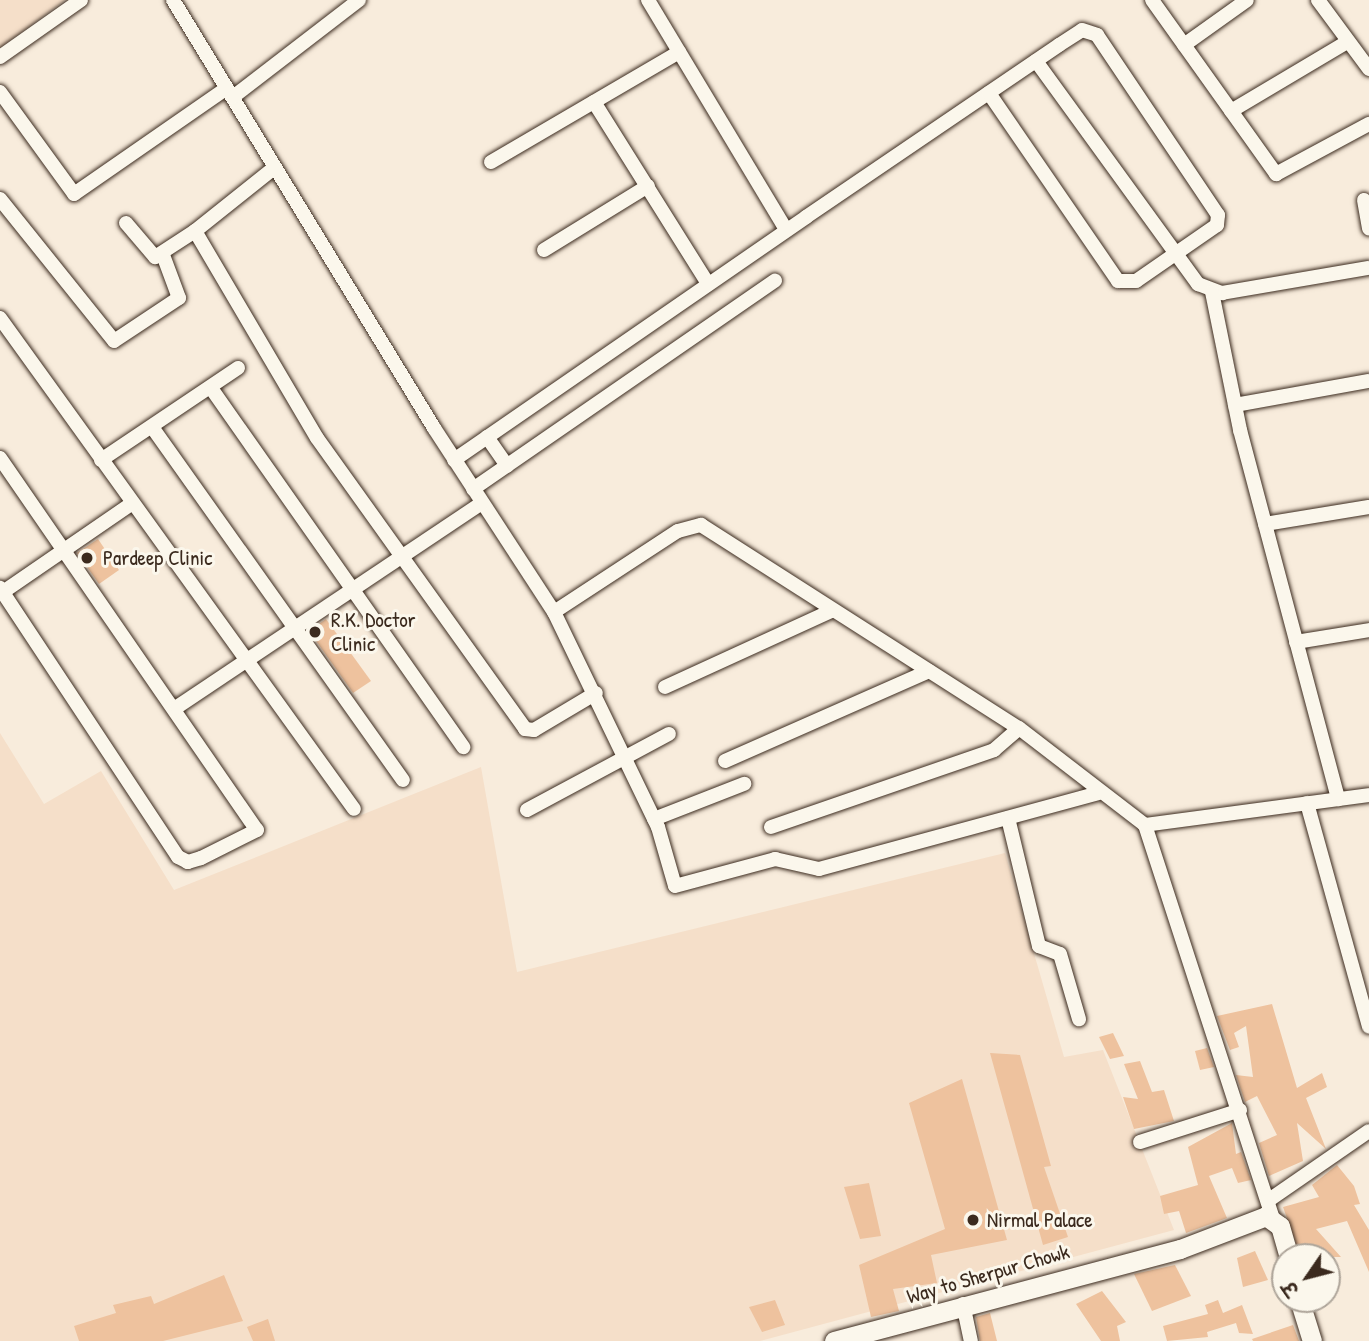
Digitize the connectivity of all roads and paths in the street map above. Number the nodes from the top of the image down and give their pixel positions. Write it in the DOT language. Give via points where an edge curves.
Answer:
graph roads {
  1 [pos="81,0"];
  2 [pos="173,0"];
  3 [pos="359,0"];
  4 [pos="648,0"];
  5 [pos="1152,0"];
  6 [pos="1247,0"];
  7 [pos="1318,0"];
  8 [pos="340,5"];
  9 [pos="1347,42"];
  10 [pos="1184,45"];
  11 [pos="679,52"];
  12 [pos="0,57"];
  13 [pos="1036,61"];
  14 [pos="1369,69"];
  15 [pos="0,92"];
  16 [pos="230,93"];
  17 [pos="989,93"];
  18 [pos="594,102"];
  19 [pos="1231,111"];
  20 [pos="1369,124"];
  21 [pos="491,162"];
  22 [pos="274,168"];
  23 [pos="648,186"];
  24 [pos="0,199"];
  25 [pos="1364,200"];
  26 [pos="126,223"];
  27 [pos="1369,229"];
  28 [pos="786,230"];
  29 [pos="195,231"];
  30 [pos="544,250"];
  31 [pos="163,255"];
  32 [pos="1174,257"];
  33 [pos="1369,268"];
  34 [pos="775,281"];
  35 [pos="708,284"];
  36 [pos="1212,292"];
  37 [pos="2,324"];
  38 [pos="238,368"];
  39 [pos="1369,381"];
  40 [pos="211,388"];
  41 [pos="1235,405"];
  42 [pos="152,427"];
  43 [pos="487,437"];
  44 [pos="0,458"];
  45 [pos="101,460"];
  46 [pos="454,460"];
  47 [pos="507,466"];
  48 [pos="473,489"];
  49 [pos="482,503"];
  50 [pos="131,505"];
  51 [pos="1369,507"];
  52 [pos="1265,524"];
  53 [pos="66,550"];
  54 [pos="400,558"];
  55 [pos="351,589"];
  56 [pos="1,590"];
  57 [pos="831,611"];
  58 [pos="554,612"];
  59 [pos="292,628"];
  60 [pos="1369,629"];
  61 [pos="1296,642"];
  62 [pos="247,661"];
  63 [pos="929,671"];
  64 [pos="665,687"];
  65 [pos="596,693"];
  66 [pos="177,707"];
  67 [pos="1019,729"];
  68 [pos="669,734"];
  69 [pos="463,747"];
  70 [pos="626,758"];
  71 [pos="725,761"];
  72 [pos="403,780"];
  73 [pos="744,784"];
  74 [pos="1098,793"];
  75 [pos="1369,795"];
  76 [pos="1338,799"];
  77 [pos="1307,803"];
  78 [pos="354,809"];
  79 [pos="527,810"];
  80 [pos="1008,818"];
  81 [pos="654,819"];
  82 [pos="1145,825"];
  83 [pos="771,828"];
  84 [pos="1079,1019"];
  85 [pos="1369,1027"];
  86 [pos="1240,1110"];
  87 [pos="1369,1131"];
  88 [pos="1140,1142"];
  89 [pos="1271,1209"];
  90 [pos="1284,1243"];
  91 [pos="963,1304"];
  92 [pos="1303,1313"];
  93 [pos="859,1338"];
  94 [pos="834,1341"];
  95 [pos="971,1341"];
  96 [pos="1312,1341"];
  1 -- 12 [label="street"];
  2 -- 16 [label="street"];
  3 -- 8 [label="street"];
  4 -- 11 [label="street"];
  5 -- 10 [label="street"];
  6 -- 10 [label="street"];
  7 -- 9 [label="street"];
  8 -- 16 [label="street"];
  9 -- 14 [label="street"];
  9 -- 19 [label="street"];
  10 -- 19 [label="street"];
  11 -- 18 [label="street"];
  11 -- 28 [label="street"];
  13 -- 17 [label="street"];
  13 -- 32 [label="street"];
  13 -- 32 [label="street" via="1082,30 1097,35 1217,215 1214,230"];
  15 -- 16 [label="street" via="75,194"];
  16 -- 22 [label="street"];
  17 -- 28 [label="street"];
  17 -- 32 [label="street" via="1118,281 1136,281"];
  18 -- 21 [label="street"];
  18 -- 23 [label="street"];
  19 -- 20 [label="street" via="1268,167 1281,174"];
  22 -- 29 [label="street"];
  22 -- 46 [label="street"];
  23 -- 30 [label="street"];
  23 -- 35 [label="street"];
  24 -- 31 [label="street" via="114,341 179,298"];
  25 -- 27 [label="street"];
  26 -- 31 [label="street" via="150,254"];
  28 -- 35 [label="street"];
  29 -- 31 [label="street"];
  29 -- 54 [label="street" via="323,448"];
  32 -- 36 [label="street"];
  33 -- 36 [label="street"];
  34 -- 47 [label="street"];
  35 -- 43 [label="street"];
  36 -- 41 [label="street"];
  37 -- 45 [label="street"];
  38 -- 40 [label="street"];
  39 -- 41 [label="street"];
  40 -- 42 [label="street"];
  40 -- 55 [label="street"];
  41 -- 52 [label="street"];
  42 -- 45 [label="street"];
  42 -- 59 [label="street"];
  43 -- 46 [label="street"];
  43 -- 47 [label="street"];
  44 -- 53 [label="street"];
  45 -- 50 [label="street"];
  46 -- 48 [label="street"];
  47 -- 48 [label="street"];
  48 -- 49 [label="street"];
  49 -- 54 [label="street"];
  49 -- 58 [label="street"];
  50 -- 53 [label="street"];
  50 -- 62 [label="street"];
  51 -- 52 [label="street"];
  52 -- 61 [label="street"];
  53 -- 56 [label="street"];
  53 -- 66 [label="street"];
  54 -- 55 [label="street"];
  54 -- 65 [label="street" via="524,729 534,730"];
  55 -- 59 [label="street"];
  55 -- 69 [label="street"];
  56 -- 66 [label="street" via="178,857 188,862 257,828"];
  57 -- 58 [label="street" via="710,530 693,525"];
  57 -- 63 [label="street"];
  57 -- 64 [label="street"];
  58 -- 65 [label="street"];
  59 -- 62 [label="street"];
  59 -- 72 [label="street"];
  60 -- 61 [label="street"];
  61 -- 76 [label="street"];
  62 -- 66 [label="street"];
  62 -- 78 [label="street"];
  63 -- 67 [label="street"];
  63 -- 71 [label="street"];
  65 -- 70 [label="street"];
  67 -- 74 [label="street"];
  67 -- 83 [label="street" via="994,750"];
  68 -- 70 [label="street"];
  70 -- 79 [label="street"];
  70 -- 81 [label="street"];
  73 -- 81 [label="street"];
  74 -- 80 [label="street"];
  74 -- 82 [label="street"];
  75 -- 76 [label="street"];
  76 -- 77 [label="street"];
  77 -- 82 [label="street"];
  77 -- 85 [label="street"];
  80 -- 81 [label="street" via="819,869 775,859 675,886"];
  80 -- 84 [label="street" via="1039,946 1060,954"];
  82 -- 86 [label="street"];
  86 -- 88 [label="street"];
  86 -- 89 [label="street"];
  87 -- 89 [label="street"];
  89 -- 90 [label="street"];
  89 -- 91 [label="street, Way to Sherpur Chowk" via="1180,1249"];
  91 -- 93 [label="street, Way to Sherpur Chowk"];
  91 -- 95 [label="street"];
  92 -- 96 [label="street"];
  93 -- 94 [label="street, Way to Sherpur Chowk"];
}
